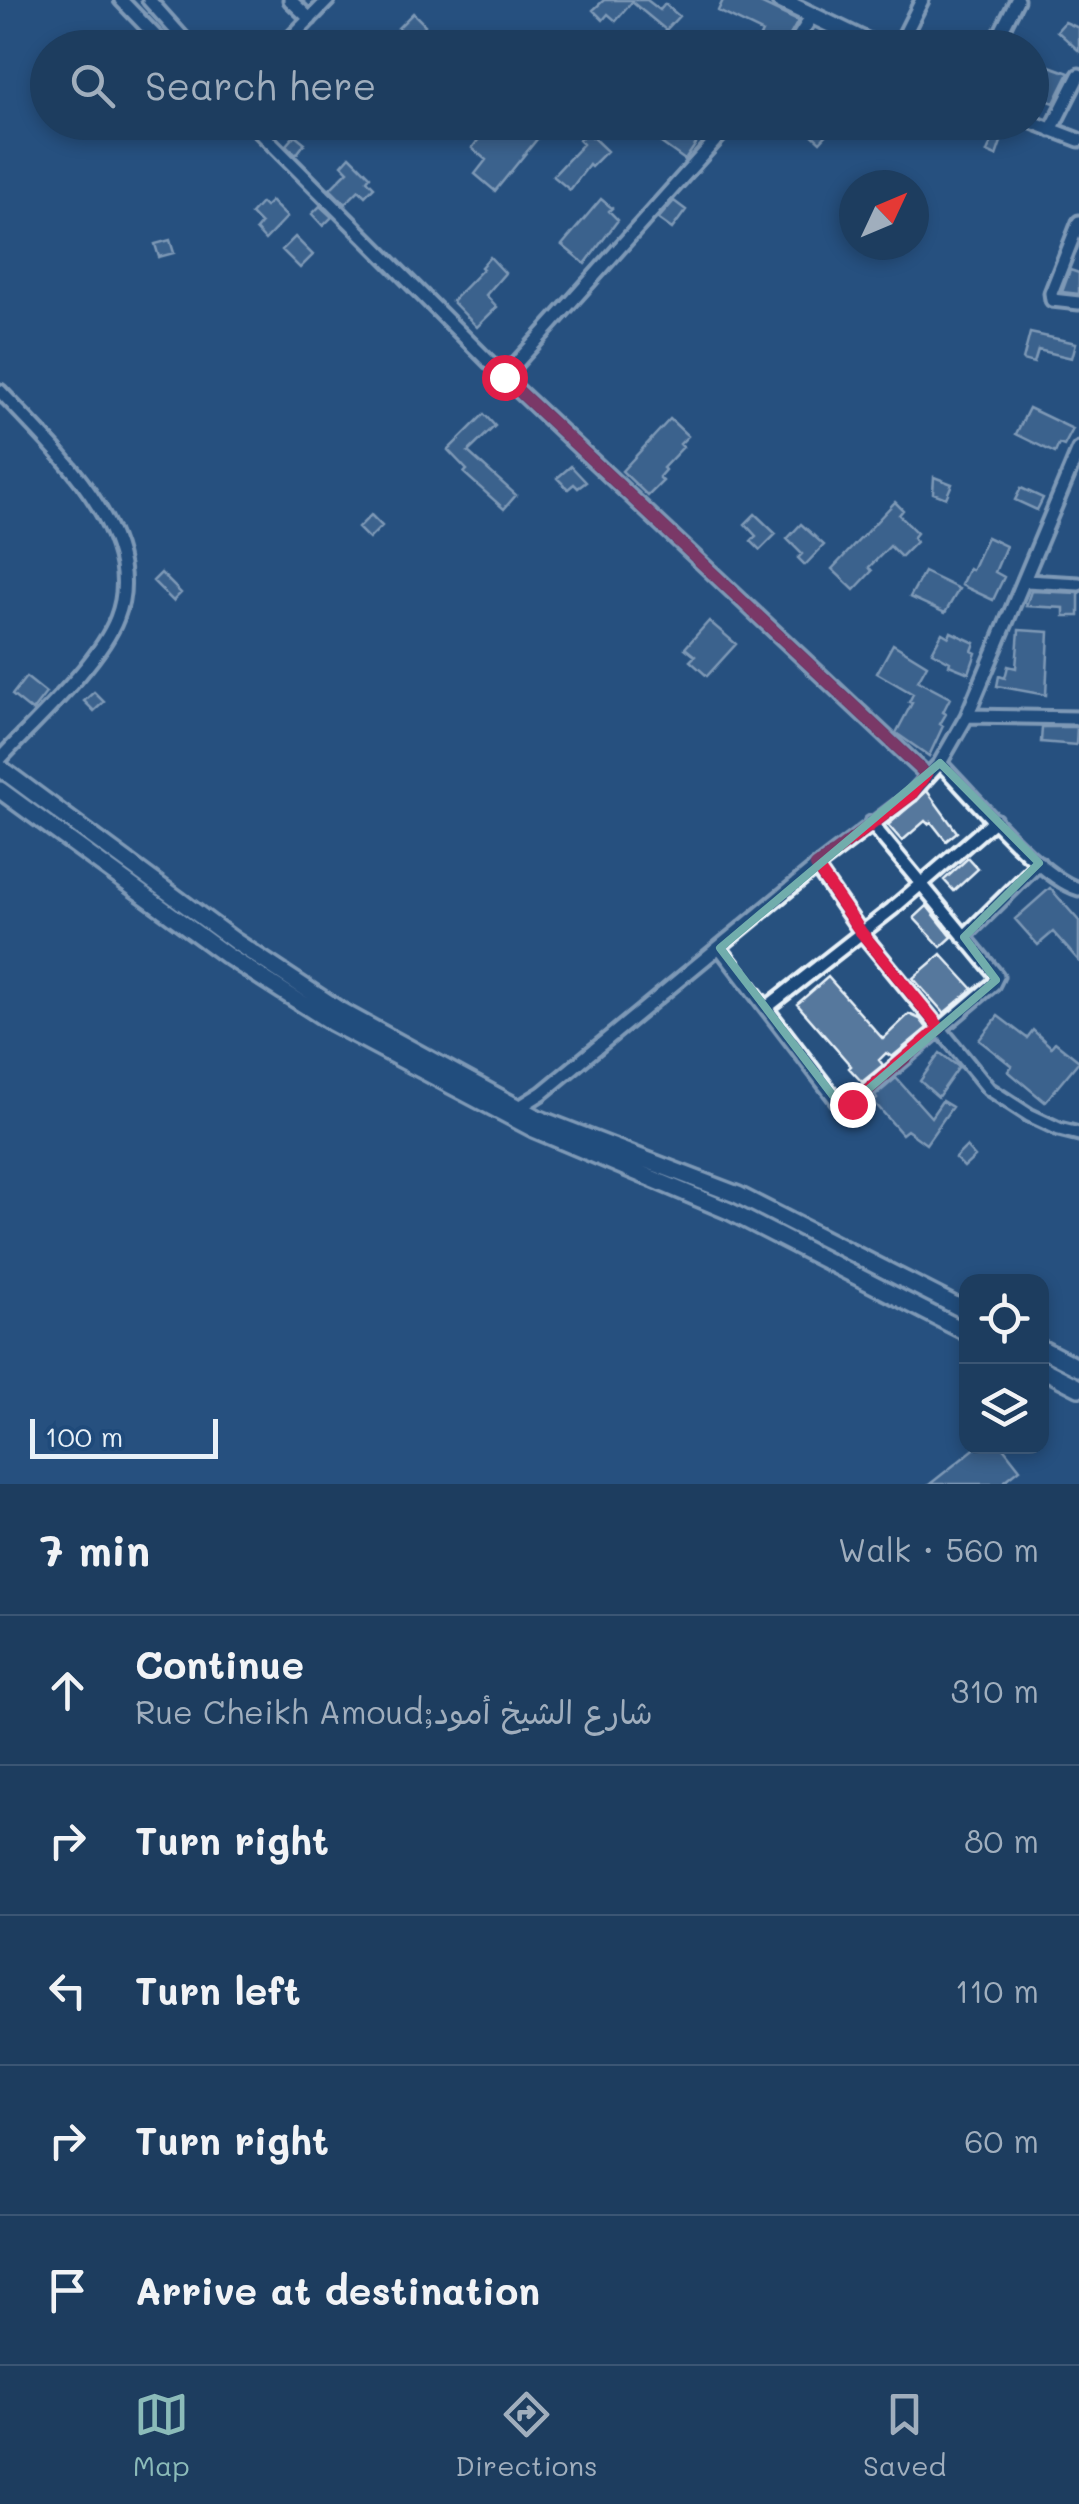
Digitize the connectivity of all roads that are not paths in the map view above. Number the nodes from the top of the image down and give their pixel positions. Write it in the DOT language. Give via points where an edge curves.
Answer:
graph roads {
  1 [pos="121,0"];
  2 [pos="149,0"];
  3 [pos="290,0"];
  4 [pos="328,0"];
  5 [pos="780,0"];
  6 [pos="922,0"];
  7 [pos="1017,0"];
  8 [pos="812,16"];
  9 [pos="310,19"];
  10 [pos="150,30"];
  11 [pos="176,30"];
  12 [pos="299,30"];
  13 [pos="803,30"];
  14 [pos="842,30"];
  15 [pos="907,30"];
  16 [pos="1002,30"];
  17 [pos="1079,75"];
  18 [pos="1051,130"];
  19 [pos="268,140"];
  20 [pos="716,140"];
  21 [pos="1079,140"];
  22 [pos="1079,222"];
  23 [pos="1079,304"];
  24 [pos="504,377"];
  25 [pos="0,392"];
  26 [pos="1079,449"];
  27 [pos="1079,483"];
  28 [pos="1065,484"];
  29 [pos="1026,581"];
  30 [pos="1079,584"];
  31 [pos="966,716"];
  32 [pos="1079,718"];
  33 [pos="0,759"];
  34 [pos="940,763"];
  35 [pos="0,768"];
  36 [pos="926,774"];
  37 [pos="0,790"];
  38 [pos="996,820"];
  39 [pos="871,824"];
  40 [pos="1039,863"];
  41 [pos="816,866"];
  42 [pos="922,882"];
  43 [pos="1079,888"];
  44 [pos="861,932"];
  45 [pos="964,936"];
  46 [pos="720,948"];
  47 [pos="766,1008"];
  48 [pos="940,1028"];
  49 [pos="542,1093"];
  50 [pos="518,1108"];
  51 [pos="537,1118"];
  52 [pos="1079,1134"];
  53 [pos="959,1307"];
  54 [pos="959,1328"];
  55 [pos="1049,1353"];
  56 [pos="1079,1368"];
  57 [pos="1049,1373"];
  58 [pos="1079,1388"];
  1 -- 10 [label="street"];
  2 -- 11 [label="street"];
  3 -- 9 [label="street"];
  4 -- 9 [label="street"];
  5 -- 8 [label="street"];
  6 -- 15 [label="street"];
  7 -- 16 [label="street"];
  8 -- 13 [label="street"];
  8 -- 14 [label="street"];
  9 -- 12 [label="street"];
  17 -- 18 [label="street"];
  18 -- 21 [label="street"];
  19 -- 24 [label="street"];
  20 -- 24 [label="street"];
  22 -- 23 [label="street" via="1050,294 1052,300"];
  24 -- 36 [label="street"];
  25 -- 33 [label="street" via="97,504 124,580 118,617 96,653"];
  26 -- 28 [label="street"];
  27 -- 28 [label="street"];
  28 -- 29 [label="street"];
  29 -- 30 [label="street"];
  29 -- 31 [label="street"];
  31 -- 32 [label="street"];
  31 -- 34 [label="street"];
  34 -- 36 [label="street"];
  34 -- 38 [label="street"];
  35 -- 50 [label="street" via="339,1010"];
  36 -- 39 [label="street" via="911,795"];
  37 -- 54 [label="street" via="226,954 348,1031 534,1129 729,1211"];
  38 -- 40 [label="street"];
  38 -- 42 [label="street"];
  39 -- 41 [label="street"];
  39 -- 42 [label="street"];
  40 -- 43 [label="street"];
  40 -- 45 [label="street"];
  41 -- 44 [label="street"];
  41 -- 46 [label="street"];
  42 -- 44 [label="street"];
  42 -- 45 [label="street"];
  44 -- 47 [label="street"];
  44 -- 48 [label="street"];
  45 -- 48 [label="street" via="996,980"];
  46 -- 47 [label="street"];
  46 -- 49 [label="street"];
  47 -- 48 [label="street" via="844,1105"];
  48 -- 52 [label="street" via="989,1089"];
  49 -- 50 [label="street"];
  49 -- 51 [label="street"];
  50 -- 51 [label="street"];
  51 -- 53 [label="street" via="738,1195"];
  55 -- 56 [label="street"];
  57 -- 58 [label="street"];
}
